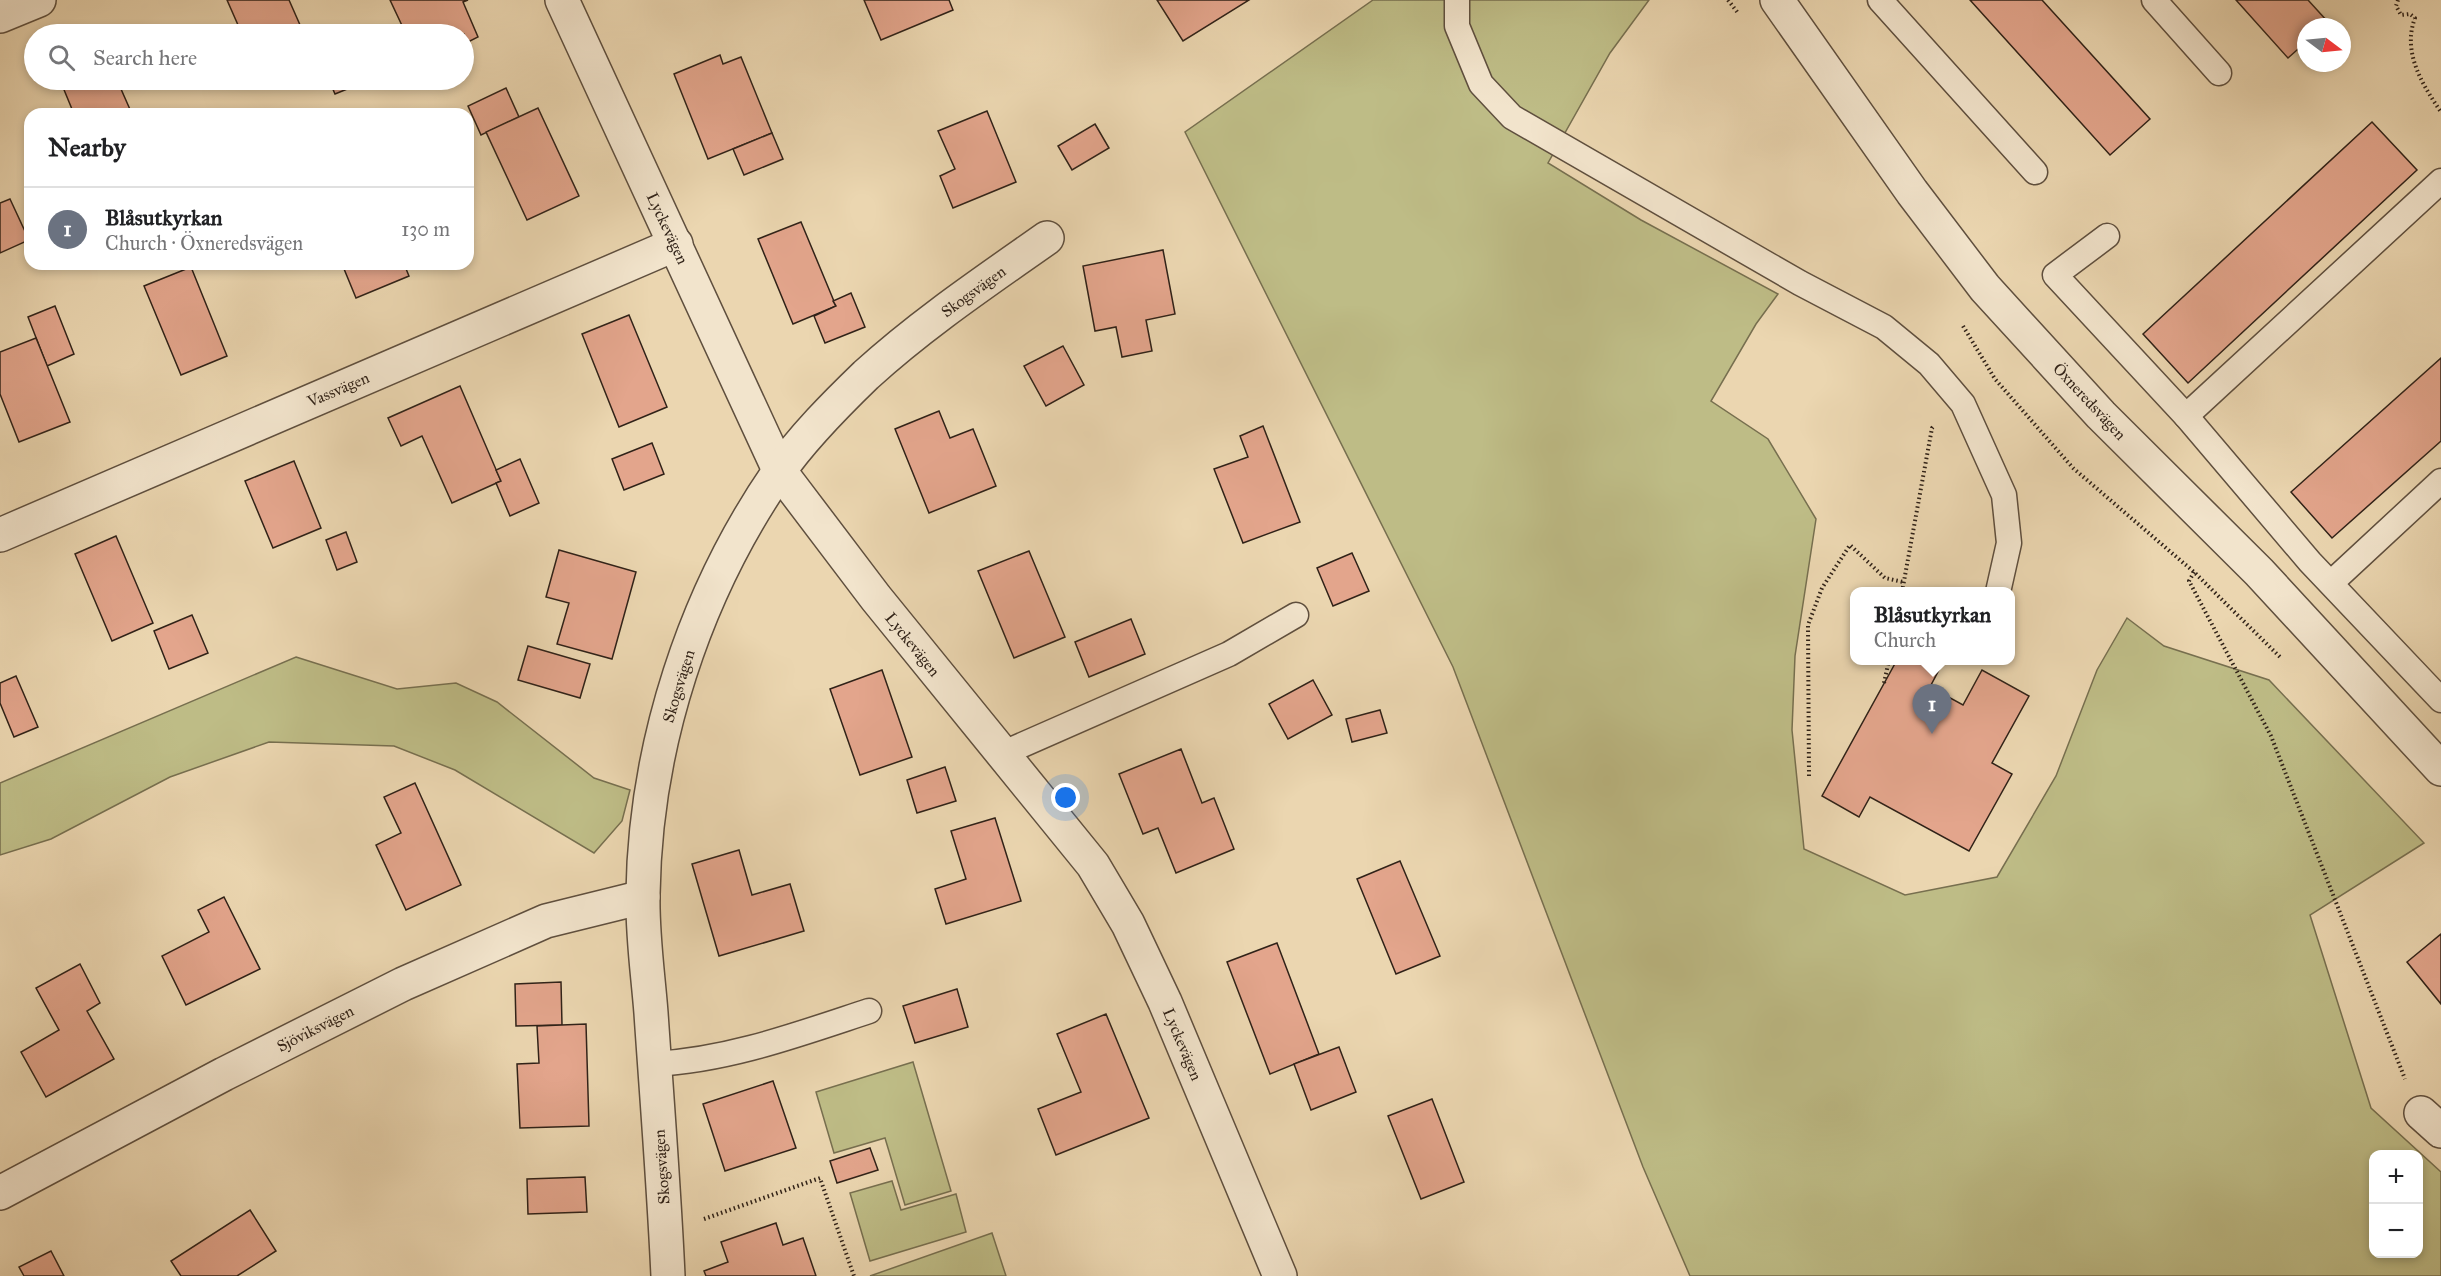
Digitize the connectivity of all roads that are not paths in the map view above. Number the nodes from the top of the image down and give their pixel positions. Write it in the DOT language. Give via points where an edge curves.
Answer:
graph roads {
  1 [pos="39,0"];
  2 [pos="562,0"];
  3 [pos="1457,0"];
  4 [pos="1777,0"];
  5 [pos="1880,0"];
  6 [pos="2154,0"];
  7 [pos="0,16"];
  8 [pos="2219,73"];
  9 [pos="2035,172"];
  10 [pos="2441,180"];
  11 [pos="2107,236"];
  12 [pos="1047,238"];
  13 [pos="676,244"];
  14 [pos="2186,416"];
  15 [pos="780,470"];
  16 [pos="2441,481"];
  17 [pos="0,535"];
  18 [pos="2331,583"];
  19 [pos="1999,587"];
  20 [pos="1296,615"];
  21 [pos="2441,700"];
  22 [pos="1004,753"];
  23 [pos="2441,769"];
  24 [pos="643,897"];
  25 [pos="869,1011"];
  26 [pos="654,1064"];
  27 [pos="0,1192"];
  28 [pos="668,1276"];
  29 [pos="1280,1276"];
  1 -- 7 [label="street"];
  2 -- 13 [label="street, Lyckevägen"];
  3 -- 19 [label="lane" via="1457,26 1481,84 1512,117 1884,327 1929,364 1963,404 2004,495 2009,543"];
  4 -- 23 [label="street, Öxneredsvägen" via="1984,288 2101,415 2259,572"];
  5 -- 9 [label="lane"];
  6 -- 8 [label="lane"];
  10 -- 14 [label="lane"];
  11 -- 14 [label="lane" via="2055,275"];
  12 -- 15 [label="street, Skogsvägen" via="951,306 867,375"];
  13 -- 15 [label="street, Lyckevägen"];
  13 -- 17 [label="street, Vassvägen"];
  14 -- 18 [label="lane"];
  15 -- 22 [label="street, Lyckevägen" via="876,598"];
  15 -- 24 [label="street, Skogsvägen" via="748,520 719,578 696,627 675,690 658,755 646,831"];
  16 -- 18 [label="lane"];
  18 -- 21 [label="lane"];
  20 -- 22 [label="lane" via="1229,654"];
  22 -- 29 [label="street, Lyckevägen" via="1093,865 1128,924 1165,1002"];
  24 -- 26 [label="street, Skogsvägen"];
  24 -- 27 [label="street, Sjöviksvägen" via="546,921 403,984"];
  25 -- 26 [label="lane" via="771,1043 688,1062"];
  26 -- 28 [label="street, Skogsvägen"];
}
